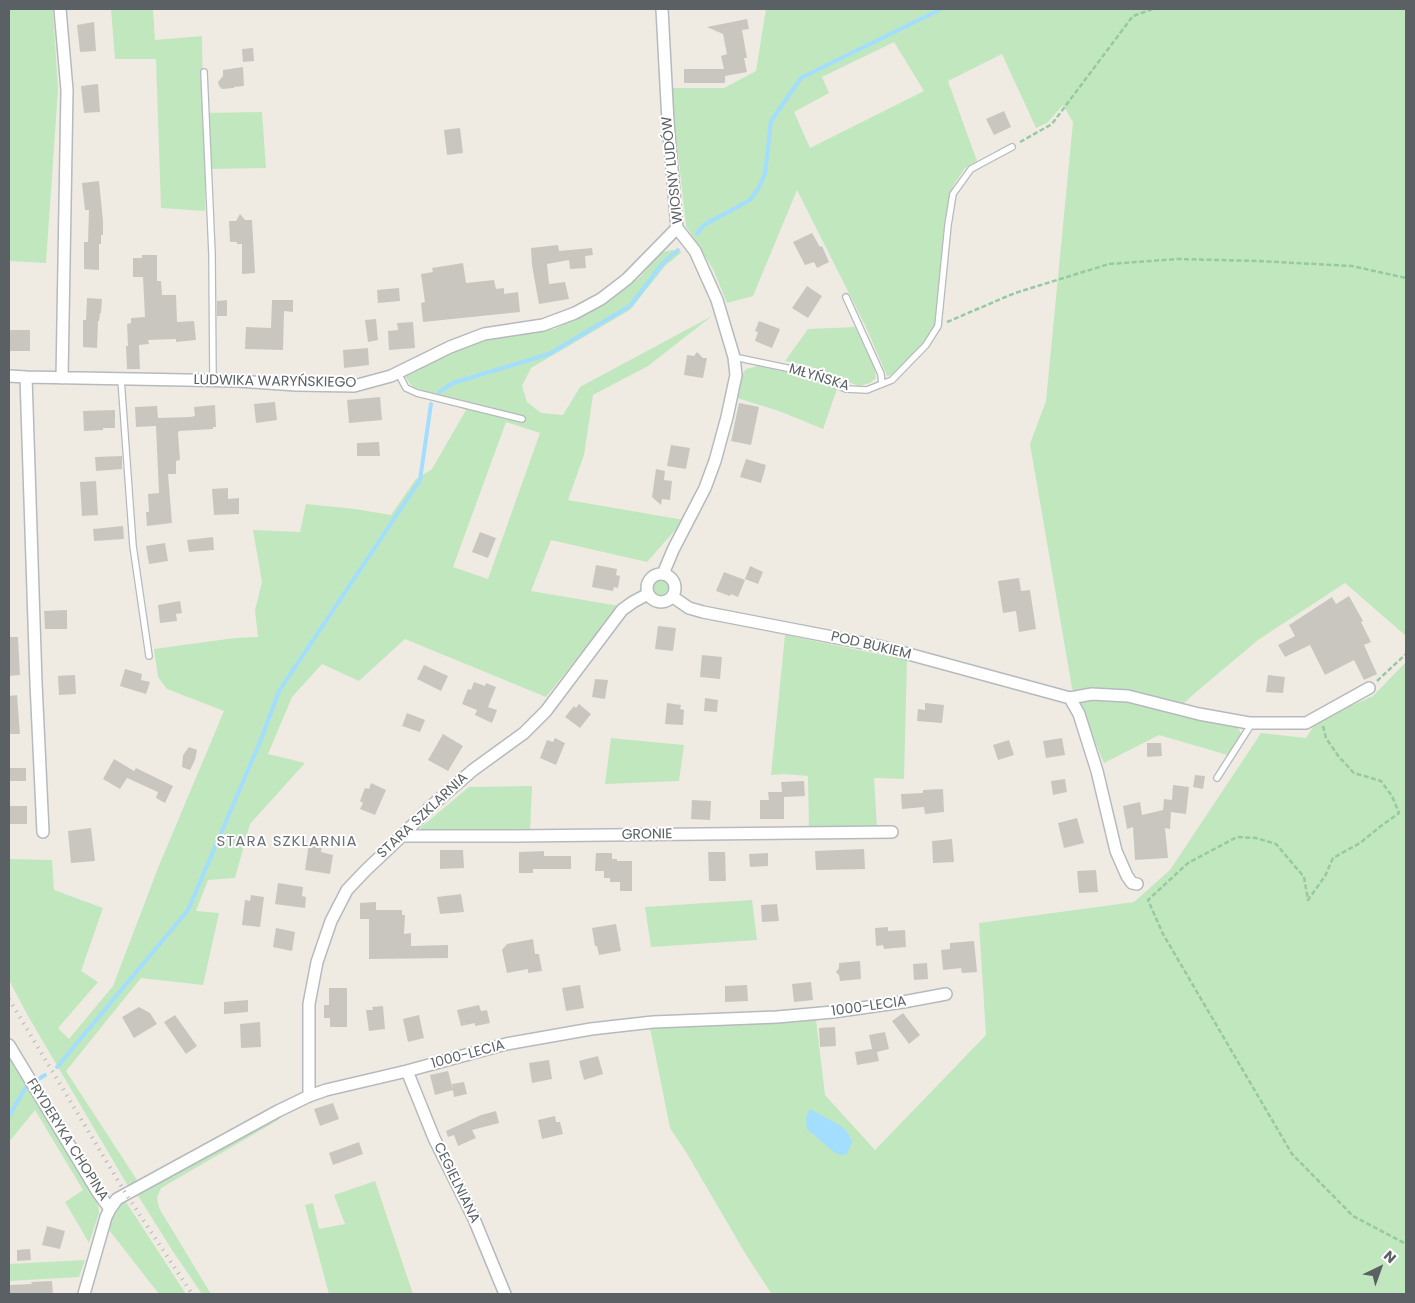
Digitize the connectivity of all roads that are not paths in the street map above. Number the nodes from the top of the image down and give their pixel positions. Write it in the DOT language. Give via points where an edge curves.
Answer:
graph roads {
  1 [pos="60,9"];
  2 [pos="662,9"];
  3 [pos="204,72"];
  4 [pos="1012,147"];
  5 [pos="677,228"];
  6 [pos="846,297"];
  7 [pos="734,357"];
  8 [pos="398,373"];
  9 [pos="9,376"];
  10 [pos="26,377"];
  11 [pos="62,378"];
  12 [pos="122,379"];
  13 [pos="213,380"];
  14 [pos="882,384"];
  15 [pos="522,419"];
  16 [pos="663,574"];
  17 [pos="648,594"];
  18 [pos="673,597"];
  19 [pos="149,656"];
  20 [pos="1369,688"];
  21 [pos="1070,698"];
  22 [pos="1249,723"];
  23 [pos="1217,778"];
  24 [pos="43,832"];
  25 [pos="892,832"];
  26 [pos="402,836"];
  27 [pos="1137,884"];
  28 [pos="946,994"];
  29 [pos="9,1045"];
  30 [pos="407,1071"];
  31 [pos="308,1096"];
  32 [pos="110,1209"];
  33 [pos="84,1294"];
  34 [pos="505,1294"];
  1 -- 11 [label="street" via="67,90"];
  2 -- 5 [label="street, WIOSNY LUDÓW"];
  3 -- 13 [label="lane" via="212,254"];
  4 -- 14 [label="lane, MŁYŃSKA" via="971,169 953,194 938,326 926,345 892,380"];
  5 -- 7 [label="street, WIOSNY LUDÓW" via="695,250 711,285"];
  5 -- 8 [label="street, LUDWIKA WARYŃSKIEGO" via="627,279 601,300 543,325 484,334"];
  6 -- 14 [label="lane" via="881,374"];
  7 -- 14 [label="lane, MŁYŃSKA" via="806,372 846,389 867,390"];
  7 -- 16 [label="street, WIOSNY LUDÓW" via="736,375 715,461"];
  8 -- 13 [label="street, LUDWIKA WARYŃSKIEGO" via="354,386"];
  8 -- 15 [label="lane" via="406,388 417,393"];
  9 -- 10 [label="street, LUDWIKA WARYŃSKIEGO"];
  10 -- 11 [label="street, LUDWIKA WARYŃSKIEGO"];
  10 -- 24 [label="street"];
  11 -- 12 [label="street, LUDWIKA WARYŃSKIEGO"];
  12 -- 13 [label="street, LUDWIKA WARYŃSKIEGO"];
  12 -- 19 [label="lane" via="134,546"];
  16 -- 17 [label="street, WIOSNY LUDÓW" via="651,578 647,585"];
  16 -- 18 [label="street" via="674,583"];
  17 -- 18 [label="street" via="653,601 662,603"];
  17 -- 26 [label="street, STARA SZKLARNIA" via="622,610 546,711 524,733 472,770"];
  18 -- 21 [label="street, POD BUKIEM" via="689,608 703,612 879,646"];
  20 -- 22 [label="street, POD BUKIEM" via="1306,723"];
  21 -- 22 [label="street, POD BUKIEM" via="1092,694 1128,696"];
  21 -- 27 [label="street" via="1079,714 1097,771 1116,851 1127,876"];
  22 -- 23 [label="lane" via="1249,728"];
  25 -- 26 [label="street, GRONIE"];
  26 -- 31 [label="street, STARA SZKLARNIA" via="347,890 331,921 317,962 309,1004"];
  28 -- 30 [label="street, 1000-LECIA" via="833,1012 662,1021 592,1030 506,1044"];
  29 -- 32 [label="street, FRYDERYKA CHOPINA"];
  30 -- 31 [label="street, 1000-LECIA"];
  30 -- 34 [label="street, CEGIELNIANA"];
  31 -- 32 [label="street, 1000-LECIA" via="117,1199"];
  32 -- 33 [label="street, 1000-LECIA"];
}
